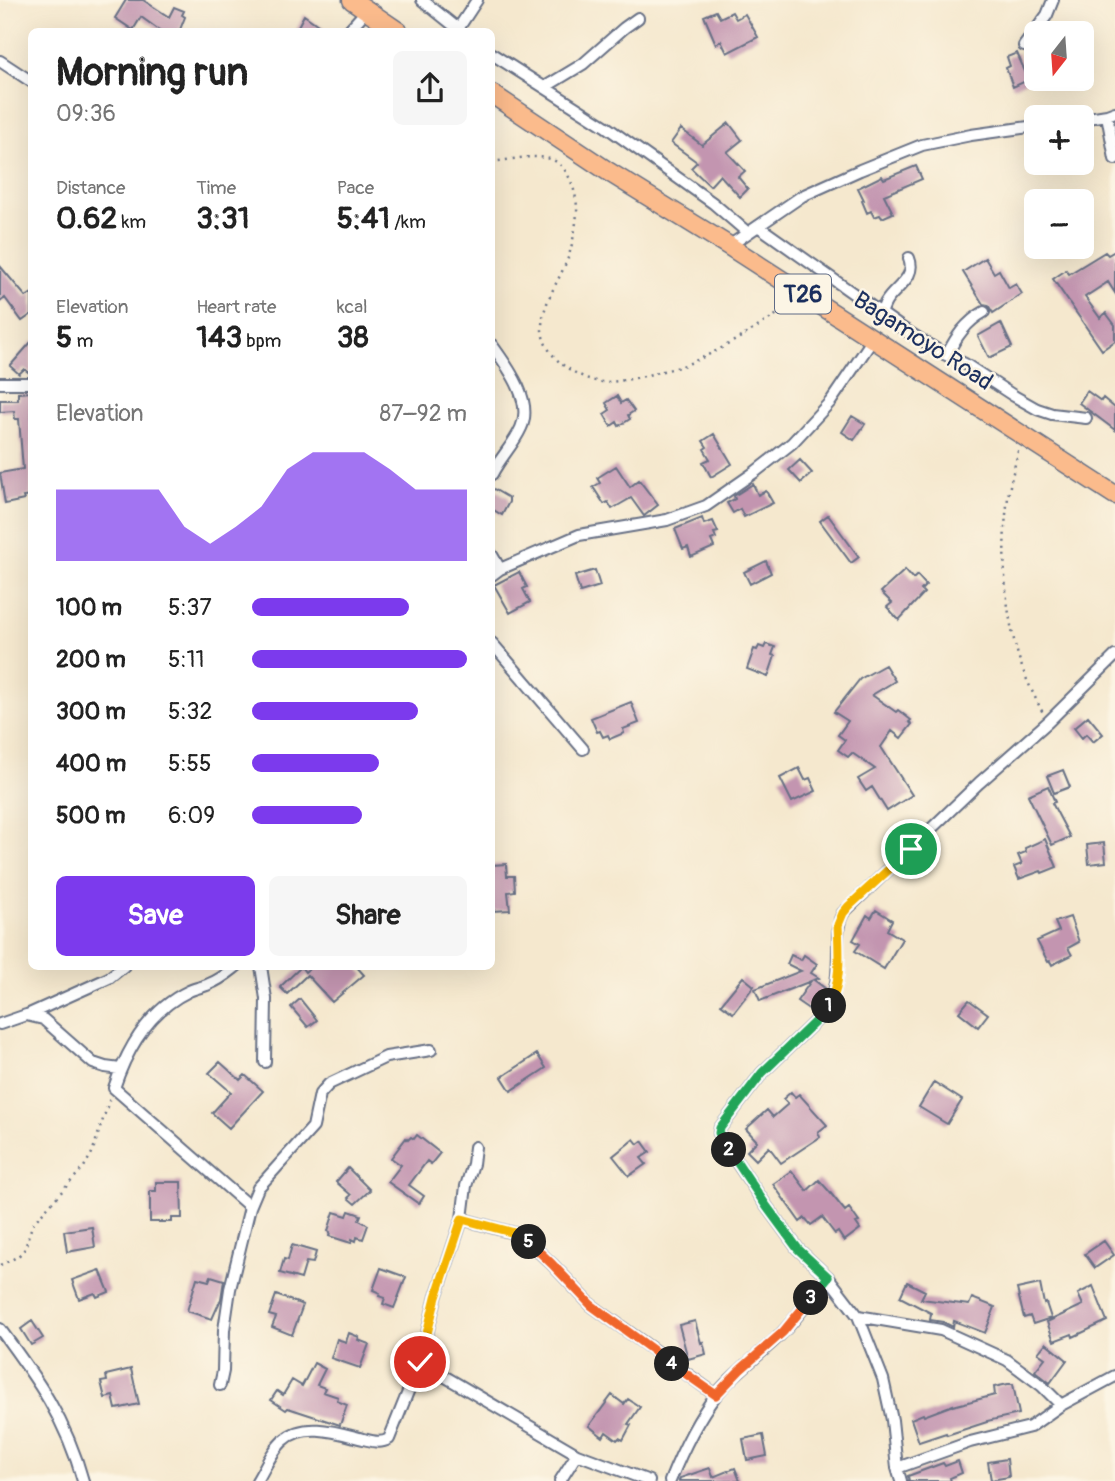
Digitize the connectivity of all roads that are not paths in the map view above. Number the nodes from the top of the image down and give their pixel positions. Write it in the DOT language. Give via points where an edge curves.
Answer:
graph roads {
  1 [pos="422,0"];
  2 [pos="477,0"];
  3 [pos="1053,0"];
  4 [pos="359,5"];
  5 [pos="638,18"];
  6 [pos="1042,21"];
  7 [pos="349,28"];
  8 [pos="393,28"];
  9 [pos="457,28"];
  10 [pos="460,28"];
  11 [pos="495,56"];
  12 [pos="0,61"];
  13 [pos="28,79"];
  14 [pos="545,88"];
  15 [pos="495,95"];
  16 [pos="1111,113"];
  17 [pos="1024,128"];
  18 [pos="1115,159"];
  19 [pos="753,230"];
  20 [pos="729,246"];
  21 [pos="909,258"];
  22 [pos="984,312"];
  23 [pos="881,313"];
  24 [pos="873,339"];
  25 [pos="495,349"];
  26 [pos="947,355"];
  27 [pos="0,383"];
  28 [pos="28,383"];
  29 [pos="1086,418"];
  30 [pos="495,469"];
  31 [pos="1115,495"];
  32 [pos="496,572"];
  33 [pos="495,646"];
  34 [pos="1115,656"];
  35 [pos="583,749"];
  36 [pos="119,970"];
  37 [pos="232,970"];
  38 [pos="261,970"];
  39 [pos="26,1015"];
  40 [pos="0,1024"];
  41 [pos="431,1050"];
  42 [pos="265,1062"];
  43 [pos="120,1069"];
  44 [pos="475,1147"];
  45 [pos="250,1207"];
  46 [pos="462,1219"];
  47 [pos="828,1277"];
  48 [pos="858,1316"];
  49 [pos="0,1329"];
  50 [pos="420,1362"];
  51 [pos="1115,1376"];
  52 [pos="220,1385"];
  53 [pos="716,1395"];
  54 [pos="1061,1405"];
  55 [pos="577,1454"];
  56 [pos="897,1468"];
  57 [pos="83,1481"];
  58 [pos="257,1481"];
  59 [pos="560,1481"];
  60 [pos="649,1481"];
  61 [pos="670,1481"];
  62 [pos="901,1481"];
  1 -- 9 [label="street"];
  2 -- 10 [label="street"];
  3 -- 6 [label="street"];
  4 -- 7 [label="street"];
  4 -- 8 [label="highway"];
  5 -- 14 [label="street" via="583,64"];
  11 -- 14 [label="street"];
  12 -- 13 [label="street"];
  14 -- 19 [label="street"];
  15 -- 20 [label="highway, Bagamoyo Road / T26"];
  16 -- 18 [label="street"];
  17 -- 19 [label="street" via="922,145 802,197"];
  19 -- 20 [label="street"];
  19 -- 23 [label="street"];
  20 -- 24 [label="highway, Bagamoyo Road / T26"];
  21 -- 23 [label="street" via="910,272"];
  22 -- 26 [label="street" via="969,321"];
  23 -- 26 [label="street"];
  24 -- 31 [label="highway, Bagamoyo Road / T26"];
  24 -- 32 [label="street" via="831,401 792,443 706,506 667,520 579,535"];
  25 -- 30 [label="street" via="512,373 525,414"];
  26 -- 29 [label="street" via="1037,409"];
  27 -- 28 [label="street"];
  33 -- 35 [label="street"];
  34 -- 47 [label="street" via="843,913 838,925 838,974 832,1003 762,1073 720,1128 722,1140 767,1207 798,1249"];
  36 -- 39 [label="street"];
  37 -- 43 [label="street" via="161,1009 132,1045"];
  38 -- 42 [label="street"];
  39 -- 40 [label="street"];
  39 -- 43 [label="street" via="43,1019 93,1063"];
  41 -- 45 [label="street" via="386,1057 324,1088 313,1127 262,1182"];
  43 -- 45 [label="street" via="114,1088"];
  44 -- 46 [label="street"];
  45 -- 52 [label="street" via="223,1330"];
  46 -- 50 [label="street"];
  46 -- 53 [label="street" via="522,1235 591,1305"];
  47 -- 48 [label="street"];
  47 -- 53 [label="street" via="783,1332"];
  48 -- 54 [label="street" via="941,1330 1007,1360"];
  48 -- 56 [label="street" via="883,1379"];
  49 -- 57 [label="street" via="61,1420"];
  50 -- 55 [label="street"];
  50 -- 58 [label="street" via="389,1439 379,1442 327,1430 299,1432 285,1438"];
  51 -- 54 [label="street"];
  53 -- 61 [label="street"];
  54 -- 56 [label="street" via="1030,1427"];
  55 -- 59 [label="street"];
  55 -- 60 [label="street"];
  56 -- 62 [label="street"];
}
